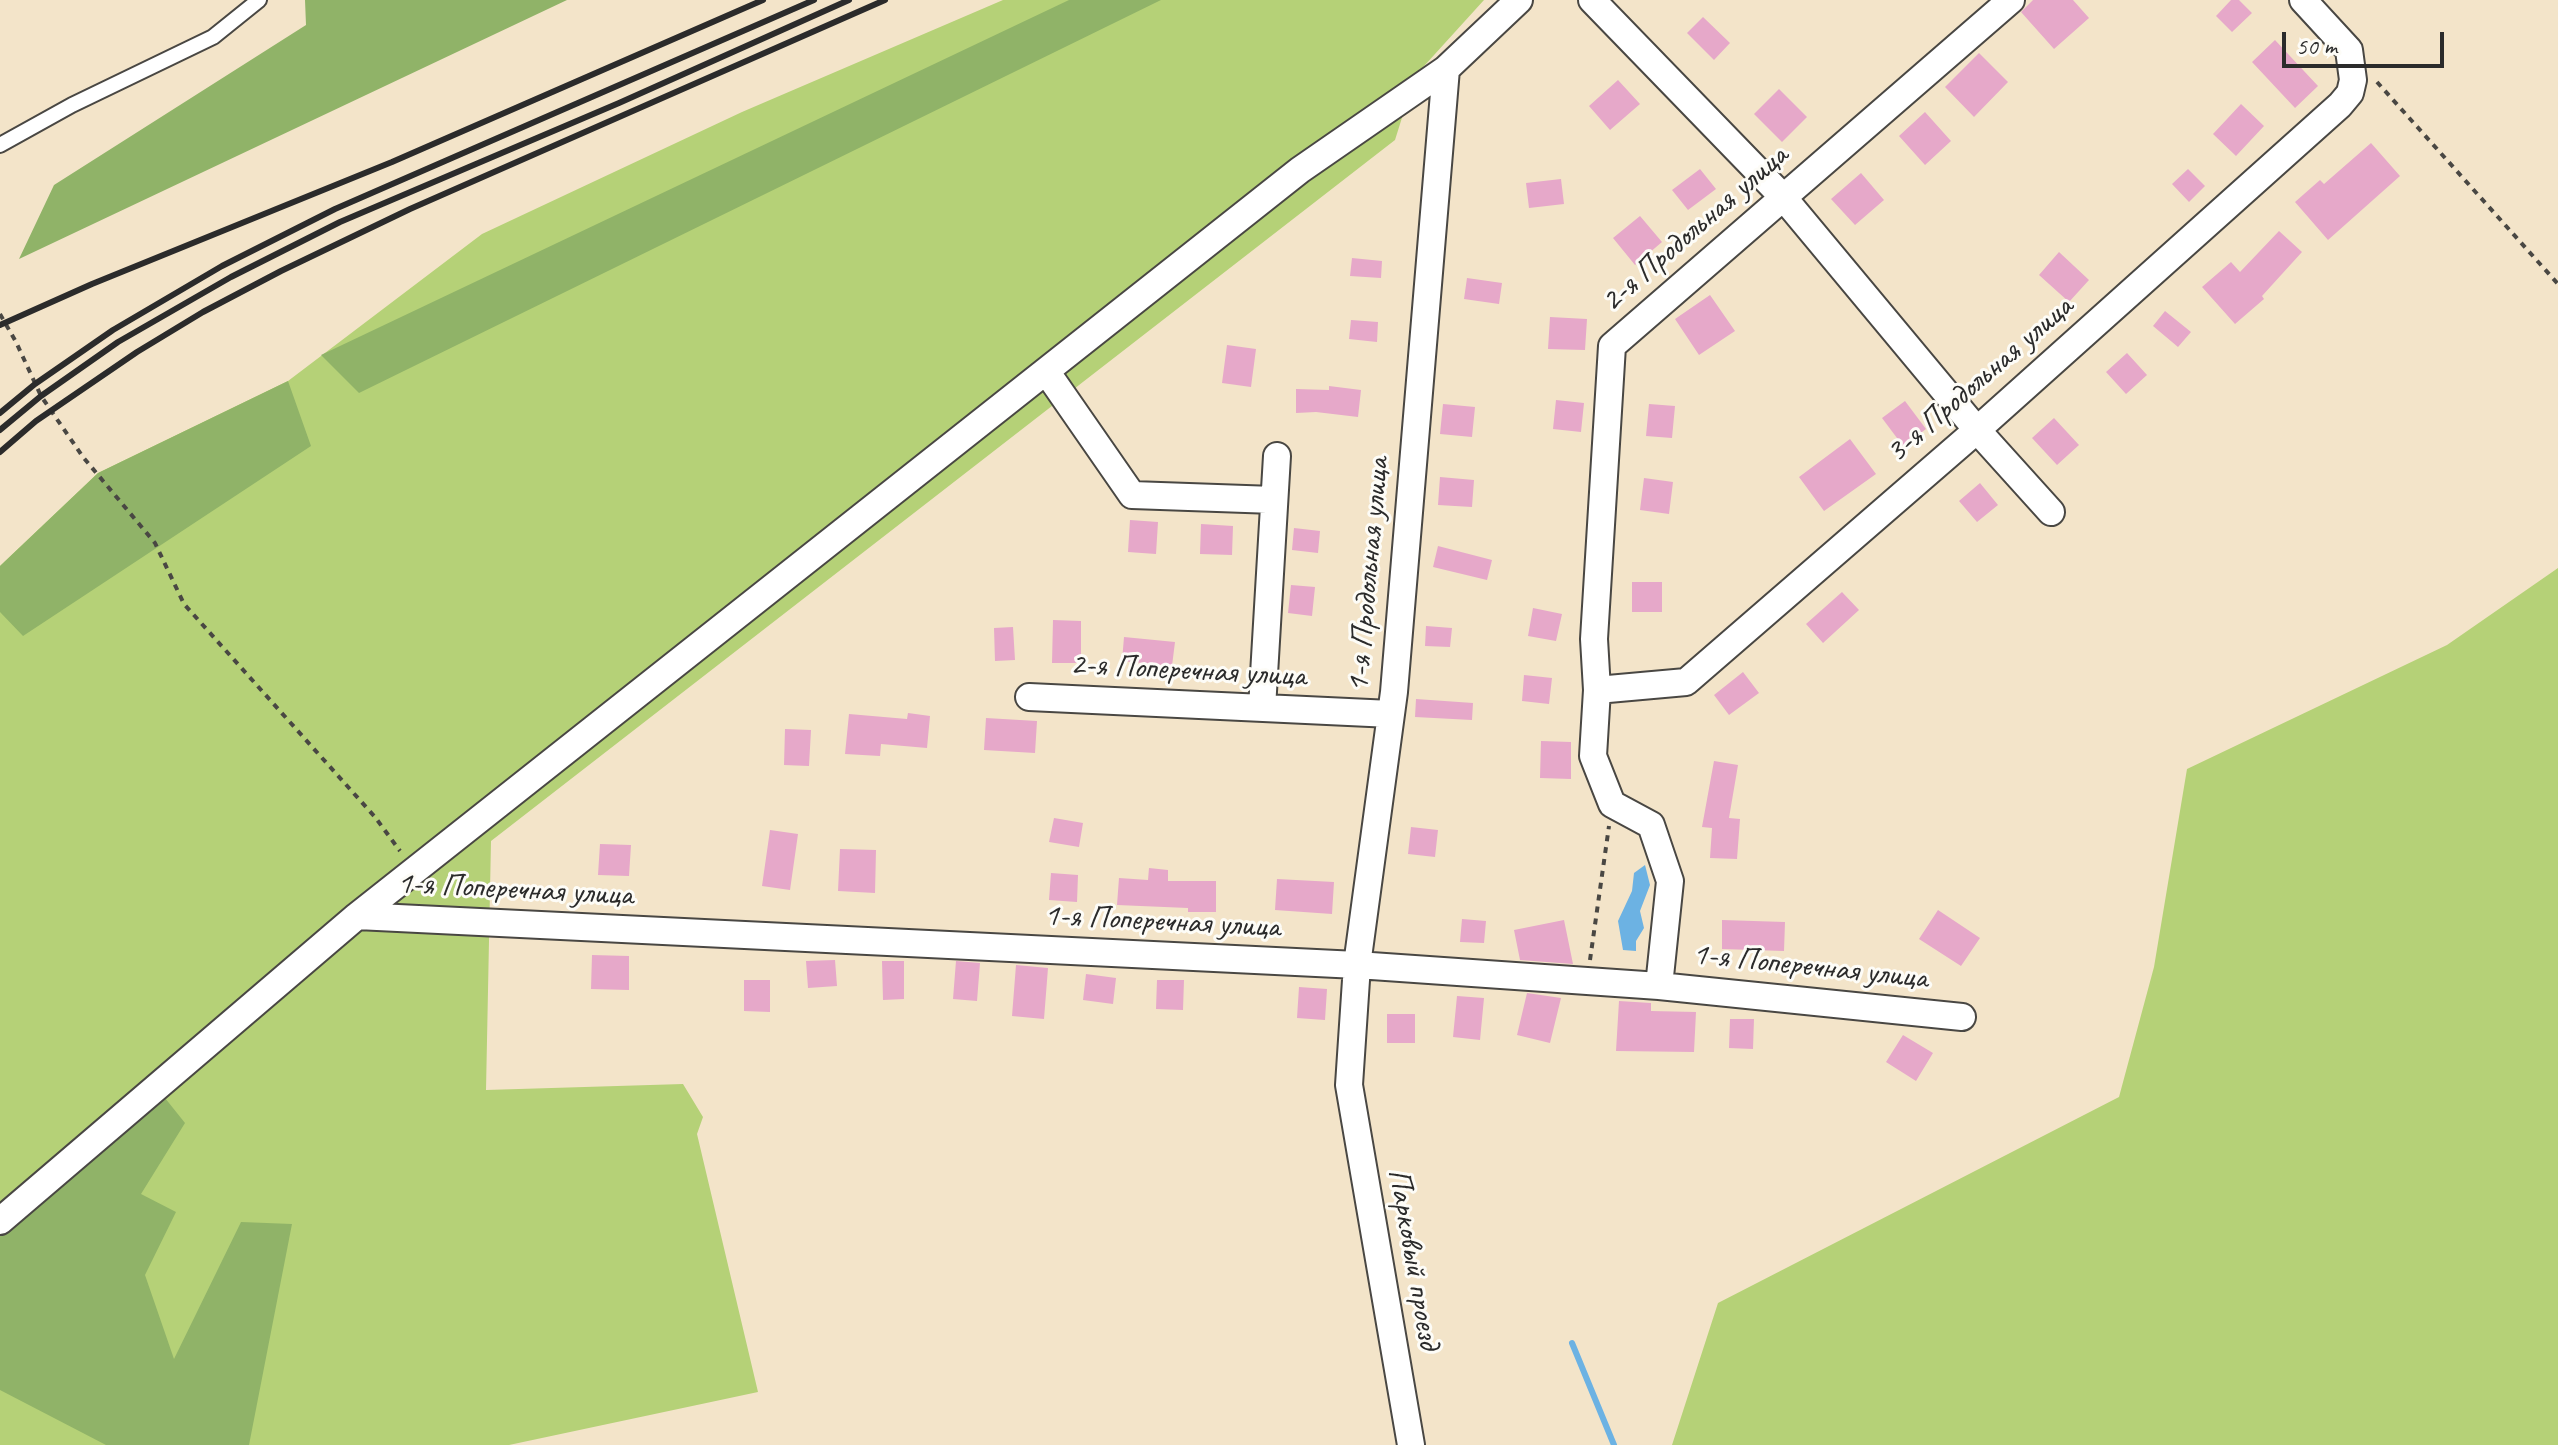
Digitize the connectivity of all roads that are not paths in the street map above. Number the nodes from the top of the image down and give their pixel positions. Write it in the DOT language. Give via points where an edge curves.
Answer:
graph roads {
  1 [pos="259,0"];
  2 [pos="1519,0"];
  3 [pos="1592,0"];
  4 [pos="2011,0"];
  5 [pos="2303,0"];
  6 [pos="1446,69"];
  7 [pos="0,145"];
  8 [pos="1783,197"];
  9 [pos="1046,371"];
  10 [pos="1977,430"];
  11 [pos="1277,456"];
  12 [pos="1274,500"];
  13 [pos="2051,512"];
  14 [pos="1597,690"];
  15 [pos="1029,697"];
  16 [pos="1262,708"];
  17 [pos="1391,714"];
  18 [pos="357,916"];
  19 [pos="1357,965"];
  20 [pos="1659,986"];
  21 [pos="1962,1017"];
  22 [pos="1349,1085"];
  23 [pos="0,1221"];
  24 [pos="1411,1445"];
  1 -- 7 [label="lane" via="213,37"];
  2 -- 6 [label="street"];
  3 -- 8 [label="street"];
  4 -- 8 [label="street, 2-я Продольная улица"];
  5 -- 10 [label="street, 3-я Продольная улица" via="2349,50 2350,93"];
  6 -- 9 [label="street" via="1300,170"];
  6 -- 17 [label="street, 1-я Продольная улица"];
  8 -- 10 [label="street"];
  8 -- 14 [label="street, 2-я Продольная улица" via="1612,346 1594,639"];
  9 -- 12 [label="street" via="1132,495"];
  9 -- 18 [label="street"];
  10 -- 13 [label="street"];
  10 -- 14 [label="street, 3-я Продольная улица" via="1686,682"];
  11 -- 12 [label="street"];
  12 -- 16 [label="street"];
  14 -- 20 [label="street, 2-я Продольная улица" via="1593,756 1612,804 1651,825 1670,881"];
  15 -- 16 [label="street, 2-я Поперечная улица"];
  16 -- 17 [label="street, 2-я Поперечная улица"];
  17 -- 19 [label="street, 1-я Продольная улица"];
  18 -- 19 [label="street, 1-я Поперечная улица"];
  18 -- 23 [label="street"];
  19 -- 20 [label="street, 1-я Поперечная улица"];
  19 -- 22 [label="street, 1-я Продольная улица"];
  20 -- 21 [label="street, 1-я Поперечная улица"];
  22 -- 24 [label="street, Парковый проезд"];
}
